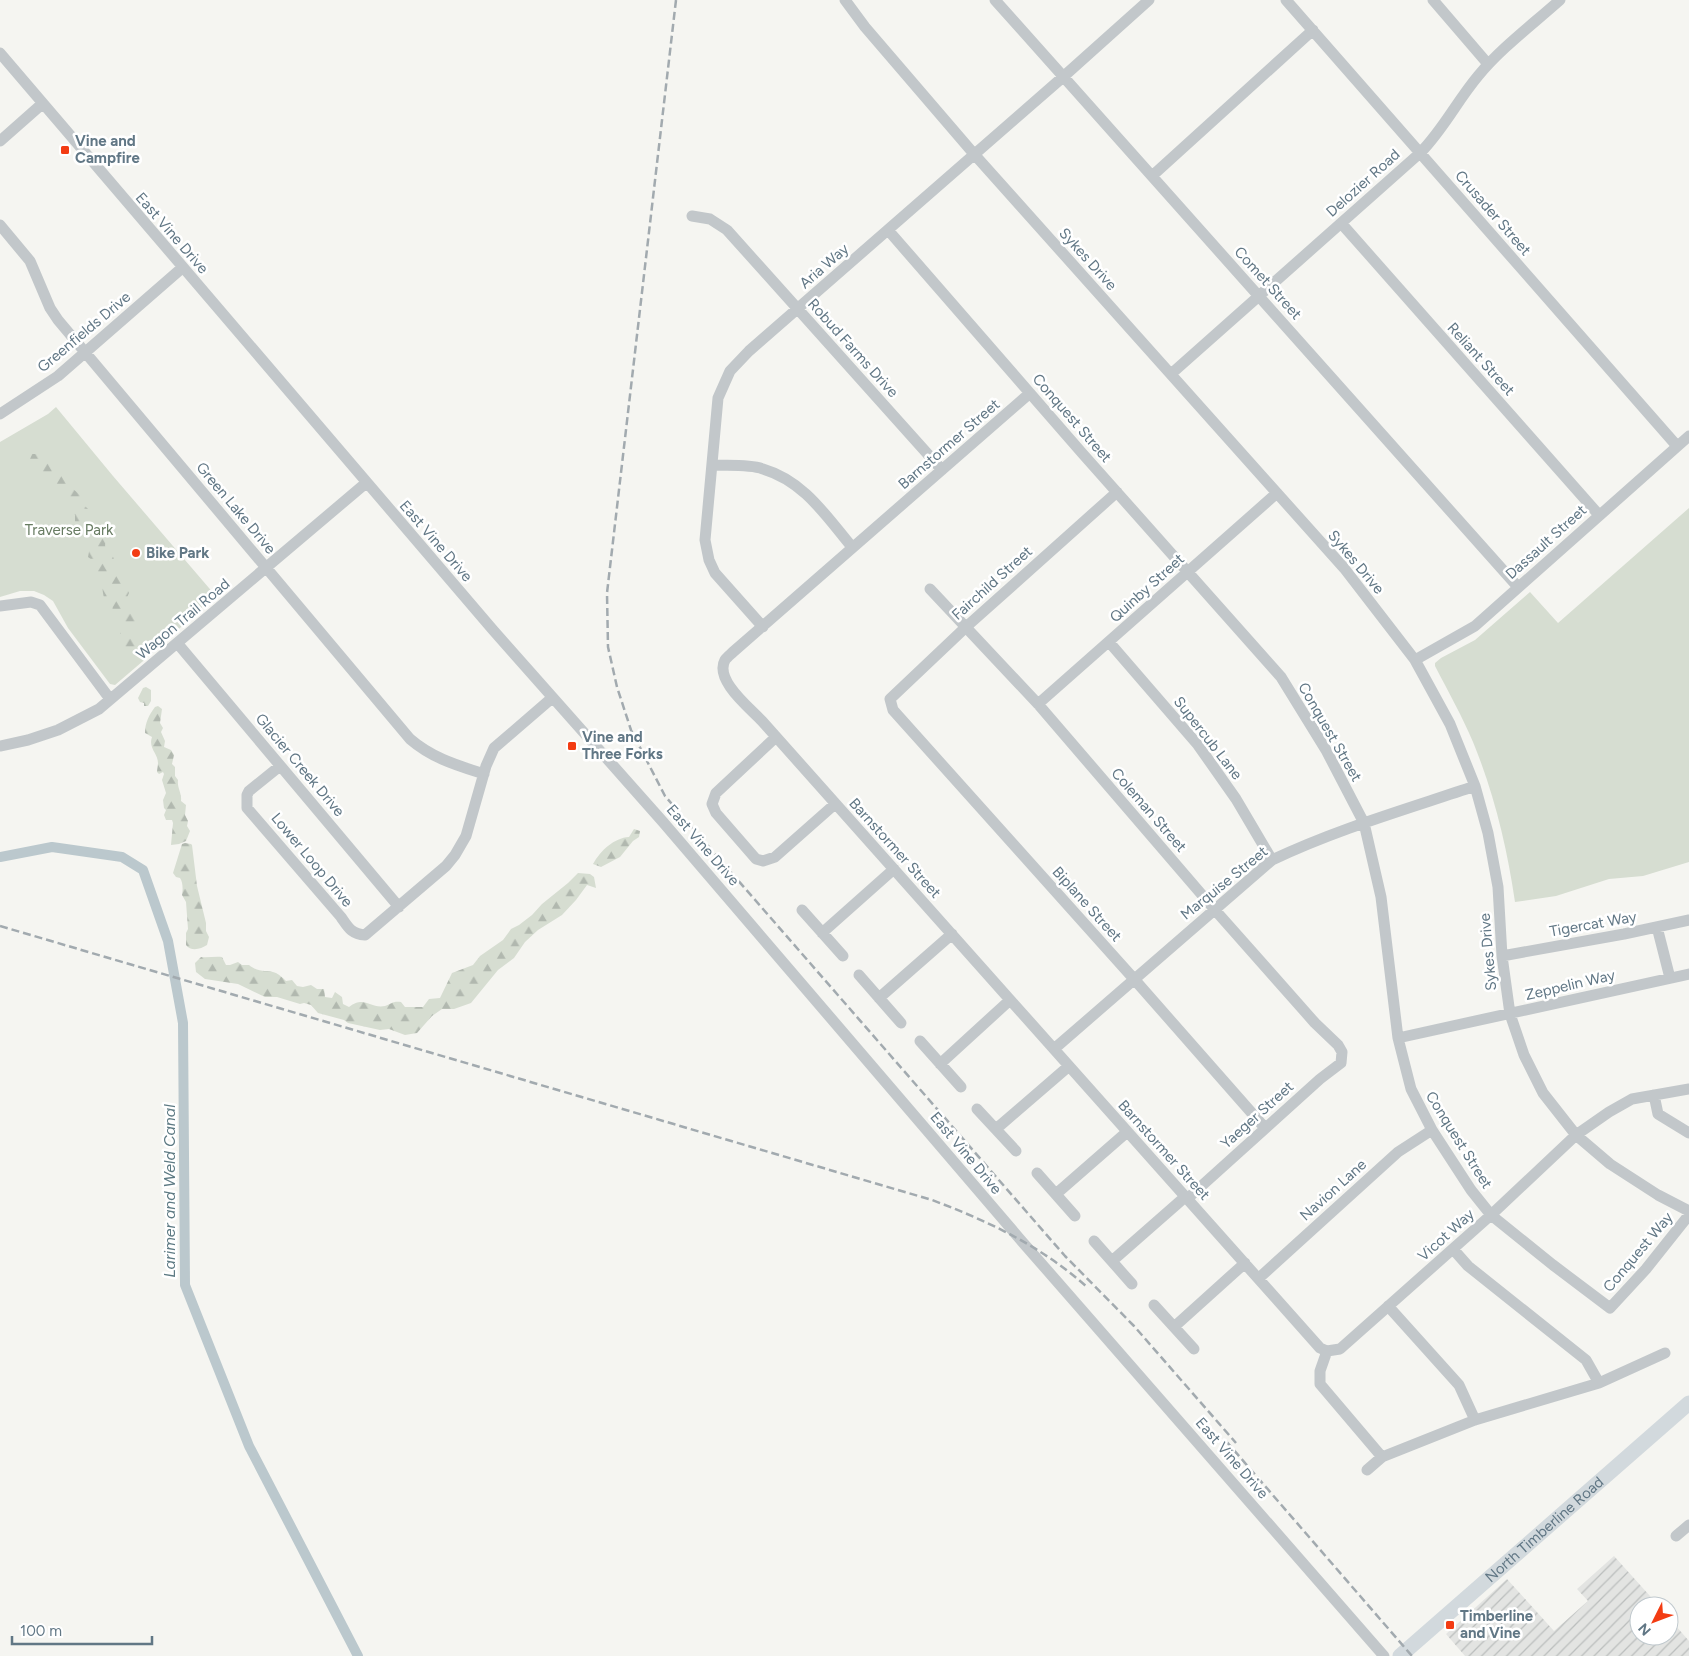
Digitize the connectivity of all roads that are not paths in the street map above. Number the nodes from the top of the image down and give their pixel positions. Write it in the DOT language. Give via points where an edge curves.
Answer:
graph roads {
  1 [pos="845,0"];
  2 [pos="995,0"];
  3 [pos="1149,0"];
  4 [pos="1286,0"];
  5 [pos="1433,0"];
  6 [pos="1560,0"];
  7 [pos="1313,30"];
  8 [pos="0,53"];
  9 [pos="1488,64"];
  10 [pos="1063,78"];
  11 [pos="42,104"];
  12 [pos="0,141"];
  13 [pos="1420,153"];
  14 [pos="974,154"];
  15 [pos="1152,176"];
  16 [pos="692,216"];
  17 [pos="1341,223"];
  18 [pos="0,224"];
  19 [pos="888,230"];
  20 [pos="182,268"];
  21 [pos="1259,296"];
  22 [pos="797,309"];
  23 [pos="86,352"];
  24 [pos="1171,374"];
  25 [pos="1030,393"];
  26 [pos="0,414"];
  27 [pos="1689,436"];
  28 [pos="1677,446"];
  29 [pos="712,465"];
  30 [pos="942,470"];
  31 [pos="366,483"];
  32 [pos="1117,492"];
  33 [pos="1277,493"];
  34 [pos="1599,515"];
  35 [pos="852,547"];
  36 [pos="267,568"];
  37 [pos="1188,572"];
  38 [pos="1518,587"];
  39 [pos="930,589"];
  40 [pos="0,606"];
  41 [pos="764,627"];
  42 [pos="966,627"];
  43 [pos="1109,642"];
  44 [pos="178,644"];
  45 [pos="1415,660"];
  46 [pos="552,698"];
  47 [pos="110,699"];
  48 [pos="890,699"];
  49 [pos="1038,704"];
  50 [pos="776,737"];
  51 [pos="0,746"];
  52 [pos="280,766"];
  53 [pos="484,774"];
  54 [pos="1475,786"];
  55 [pos="835,804"];
  56 [pos="1364,823"];
  57 [pos="1272,860"];
  58 [pos="894,869"];
  59 [pos="399,907"];
  60 [pos="802,910"];
  61 [pos="1215,910"];
  62 [pos="1689,920"];
  63 [pos="1657,927"];
  64 [pos="822,933"];
  65 [pos="952,934"];
  66 [pos="843,956"];
  67 [pos="1502,956"];
  68 [pos="1689,974"];
  69 [pos="859,975"];
  70 [pos="1134,978"];
  71 [pos="1670,978"];
  72 [pos="880,998"];
  73 [pos="1010,1000"];
  74 [pos="1510,1014"];
  75 [pos="901,1023"];
  76 [pos="1398,1038"];
  77 [pos="920,1041"];
  78 [pos="1054,1049"];
  79 [pos="1342,1052"];
  80 [pos="940,1064"];
  81 [pos="1069,1066"];
  82 [pos="961,1087"];
  83 [pos="1689,1088"];
  84 [pos="1654,1095"];
  85 [pos="977,1109"];
  86 [pos="1265,1128"];
  87 [pos="996,1129"];
  88 [pos="1432,1130"];
  89 [pos="1127,1132"];
  90 [pos="1689,1133"];
  91 [pos="1576,1135"];
  92 [pos="1016,1151"];
  93 [pos="1037,1173"];
  94 [pos="1056,1194"];
  95 [pos="1186,1198"];
  96 [pos="1689,1211"];
  97 [pos="1491,1215"];
  98 [pos="1689,1215"];
  99 [pos="1076,1216"];
  100 [pos="1094,1241"];
  101 [pos="1453,1248"];
  102 [pos="1112,1261"];
  103 [pos="1245,1263"];
  104 [pos="1259,1278"];
  105 [pos="1132,1284"];
  106 [pos="1154,1305"];
  107 [pos="1388,1306"];
  108 [pos="1610,1308"];
  109 [pos="1174,1327"];
  110 [pos="1194,1349"];
  111 [pos="1327,1352"];
  112 [pos="1665,1353"];
  113 [pos="1598,1383"];
  114 [pos="1689,1403"];
  115 [pos="1475,1420"];
  116 [pos="1382,1456"];
  117 [pos="1367,1470"];
  118 [pos="1689,1525"];
  119 [pos="1676,1536"];
  120 [pos="1384,1656"];
  121 [pos="1400,1656"];
  1 -- 14 [label="street, Sykes Drive" via="864,27"];
  2 -- 10 [label="street, Comet Street"];
  3 -- 10 [label="street, Aria Way"];
  4 -- 7 [label="street, Crusader Street"];
  5 -- 9 [label="street"];
  6 -- 9 [label="street, Delozier Road"];
  7 -- 13 [label="street, Crusader Street"];
  7 -- 15 [label="street"];
  8 -- 11 [label="street, East Vine Drive"];
  9 -- 13 [label="street, Delozier Road"];
  10 -- 14 [label="street, Aria Way"];
  10 -- 15 [label="street, Comet Street"];
  11 -- 12 [label="street"];
  11 -- 20 [label="street, East Vine Drive"];
  13 -- 17 [label="street, Delozier Road"];
  13 -- 28 [label="street, Crusader Street"];
  14 -- 19 [label="street, Aria Way"];
  14 -- 24 [label="street, Sykes Drive"];
  15 -- 21 [label="street, Comet Street"];
  16 -- 22 [label="street, Robud Farms Drive" via="710,219 726,230"];
  17 -- 21 [label="street, Delozier Road"];
  17 -- 34 [label="street, Reliant Street"];
  18 -- 23 [label="street, Green Lake Drive" via="30,261 58,320"];
  19 -- 22 [label="street, Aria Way"];
  19 -- 25 [label="street, Conquest Street"];
  20 -- 23 [label="street, Greenfields Drive"];
  20 -- 31 [label="street, East Vine Drive"];
  21 -- 24 [label="street, Delozier Road"];
  21 -- 38 [label="street, Comet Street"];
  22 -- 29 [label="street, Aria Way" via="730,371 718,398"];
  22 -- 30 [label="street, Robud Farms Drive"];
  23 -- 26 [label="street, Greenfields Drive" via="58,376"];
  23 -- 36 [label="street, Green Lake Drive"];
  24 -- 33 [label="street, Sykes Drive"];
  25 -- 30 [label="street, Barnstormer Street"];
  25 -- 32 [label="street, Conquest Street"];
  27 -- 28 [label="street, Dassault Street"];
  28 -- 34 [label="street, Dassault Street"];
  29 -- 35 [label="street" via="762,468 788,479 807,493"];
  29 -- 41 [label="street, Aria Way" via="704,540 709,560 715,574"];
  30 -- 35 [label="street, Barnstormer Street"];
  31 -- 36 [label="street, Wagon Trail Road"];
  31 -- 46 [label="street, East Vine Drive"];
  32 -- 37 [label="street, Conquest Street"];
  32 -- 42 [label="street, Fairchild Street"];
  33 -- 37 [label="street, Quinby Street"];
  33 -- 45 [label="street, Sykes Drive" via="1344,568"];
  34 -- 38 [label="street, Dassault Street"];
  35 -- 41 [label="street, Barnstormer Street"];
  36 -- 44 [label="street, Wagon Trail Road"];
  36 -- 53 [label="street, Green Lake Drive" via="410,739 440,760"];
  37 -- 43 [label="street, Quinby Street"];
  37 -- 56 [label="street, Conquest Street" via="1282,677 1326,750"];
  38 -- 45 [label="street, Dassault Street" via="1474,626"];
  39 -- 42 [label="street, Coleman Street"];
  40 -- 47 [label="street" via="31,602 40,605"];
  41 -- 50 [label="street, Barnstormer Street" via="725,660 722,669 728,686"];
  42 -- 48 [label="street, Fairchild Street"];
  42 -- 49 [label="street, Coleman Street"];
  43 -- 49 [label="street, Quinby Street"];
  43 -- 57 [label="street, Supercub Lane" via="1198,745 1236,799"];
  44 -- 47 [label="street, Wagon Trail Road"];
  44 -- 52 [label="street, Glacier Creek Drive"];
  45 -- 54 [label="street, Sykes Drive" via="1450,724"];
  46 -- 53 [label="street" via="494,748"];
  46 -- 120 [label="street, East Vine Drive"];
  47 -- 51 [label="street, Wagon Trail Road" via="58,730"];
  48 -- 70 [label="street, Biplane Street" via="892,710"];
  49 -- 61 [label="street, Coleman Street"];
  50 -- 55 [label="street, Barnstormer Street"];
  50 -- 55 [label="street" via="716,793 712,804 756,859 763,861 776,857"];
  52 -- 59 [label="street, Glacier Creek Drive"];
  52 -- 59 [label="street, Lower Loop Drive" via="250,790 247,808 358,935 365,935"];
  53 -- 59 [label="street" via="462,844 443,869"];
  54 -- 56 [label="street, Marquise Street"];
  54 -- 67 [label="street, Sykes Drive" via="1498,887"];
  55 -- 58 [label="street, Barnstormer Street"];
  56 -- 57 [label="street, Marquise Street"];
  56 -- 76 [label="street, Conquest Street" via="1381,897"];
  57 -- 61 [label="street, Marquise Street"];
  58 -- 64 [label="street"];
  58 -- 65 [label="street, Barnstormer Street"];
  60 -- 64 [label="street"];
  61 -- 70 [label="street, Marquise Street"];
  61 -- 79 [label="street, Coleman Street"];
  62 -- 63 [label="street, Tigercat Way"];
  63 -- 67 [label="street, Tigercat Way"];
  63 -- 71 [label="street"];
  64 -- 66 [label="street"];
  65 -- 72 [label="street"];
  65 -- 73 [label="street, Barnstormer Street"];
  67 -- 74 [label="street, Sykes Drive"];
  68 -- 71 [label="street, Zeppelin Way"];
  69 -- 72 [label="street"];
  70 -- 78 [label="street, Marquise Street"];
  70 -- 86 [label="street, Biplane Street"];
  71 -- 74 [label="street, Zeppelin Way"];
  72 -- 75 [label="street"];
  73 -- 78 [label="street, Barnstormer Street"];
  73 -- 80 [label="street"];
  74 -- 76 [label="street, Zeppelin Way"];
  74 -- 91 [label="street, Sykes Drive" via="1524,1055 1543,1093"];
  76 -- 88 [label="street, Conquest Street" via="1411,1088"];
  77 -- 80 [label="street"];
  78 -- 81 [label="street, Barnstormer Street"];
  79 -- 86 [label="street, Yaeger Street" via="1341,1062"];
  80 -- 82 [label="street"];
  81 -- 87 [label="street"];
  81 -- 89 [label="street, Barnstormer Street"];
  83 -- 84 [label="street, Vicot Way"];
  84 -- 90 [label="street" via="1658,1114"];
  84 -- 91 [label="street, Vicot Way" via="1632,1099"];
  85 -- 87 [label="street"];
  86 -- 95 [label="street, Yaeger Street"];
  87 -- 92 [label="street"];
  88 -- 97 [label="street, Conquest Street" via="1470,1190"];
  88 -- 104 [label="street, Navion Lane" via="1398,1152"];
  89 -- 94 [label="street"];
  89 -- 95 [label="street, Barnstormer Street"];
  91 -- 96 [label="street, Sykes Drive" via="1610,1164"];
  91 -- 97 [label="street, Vicot Way"];
  93 -- 94 [label="street"];
  94 -- 99 [label="street"];
  95 -- 102 [label="street, Yaeger Street"];
  95 -- 103 [label="street, Barnstormer Street"];
  97 -- 101 [label="street, Vicot Way"];
  97 -- 108 [label="street, Conquest Street"];
  98 -- 108 [label="street, Conquest Way"];
  100 -- 102 [label="street"];
  101 -- 107 [label="street, Vicot Way"];
  101 -- 113 [label="street" via="1468,1266 1586,1360"];
  102 -- 105 [label="street"];
  103 -- 104 [label="street, Barnstormer Street"];
  103 -- 109 [label="street"];
  104 -- 111 [label="street, Barnstormer Street"];
  106 -- 109 [label="street"];
  107 -- 111 [label="street, Vicot Way" via="1340,1349"];
  107 -- 115 [label="street" via="1459,1385"];
  109 -- 110 [label="street"];
  111 -- 116 [label="street" via="1320,1371 1320,1384"];
  112 -- 113 [label="street"];
  113 -- 115 [label="street"];
  114 -- 121 [label="main road, North Timberline Road"];
  115 -- 116 [label="street"];
  116 -- 117 [label="street"];
  118 -- 119 [label="street"];
}
